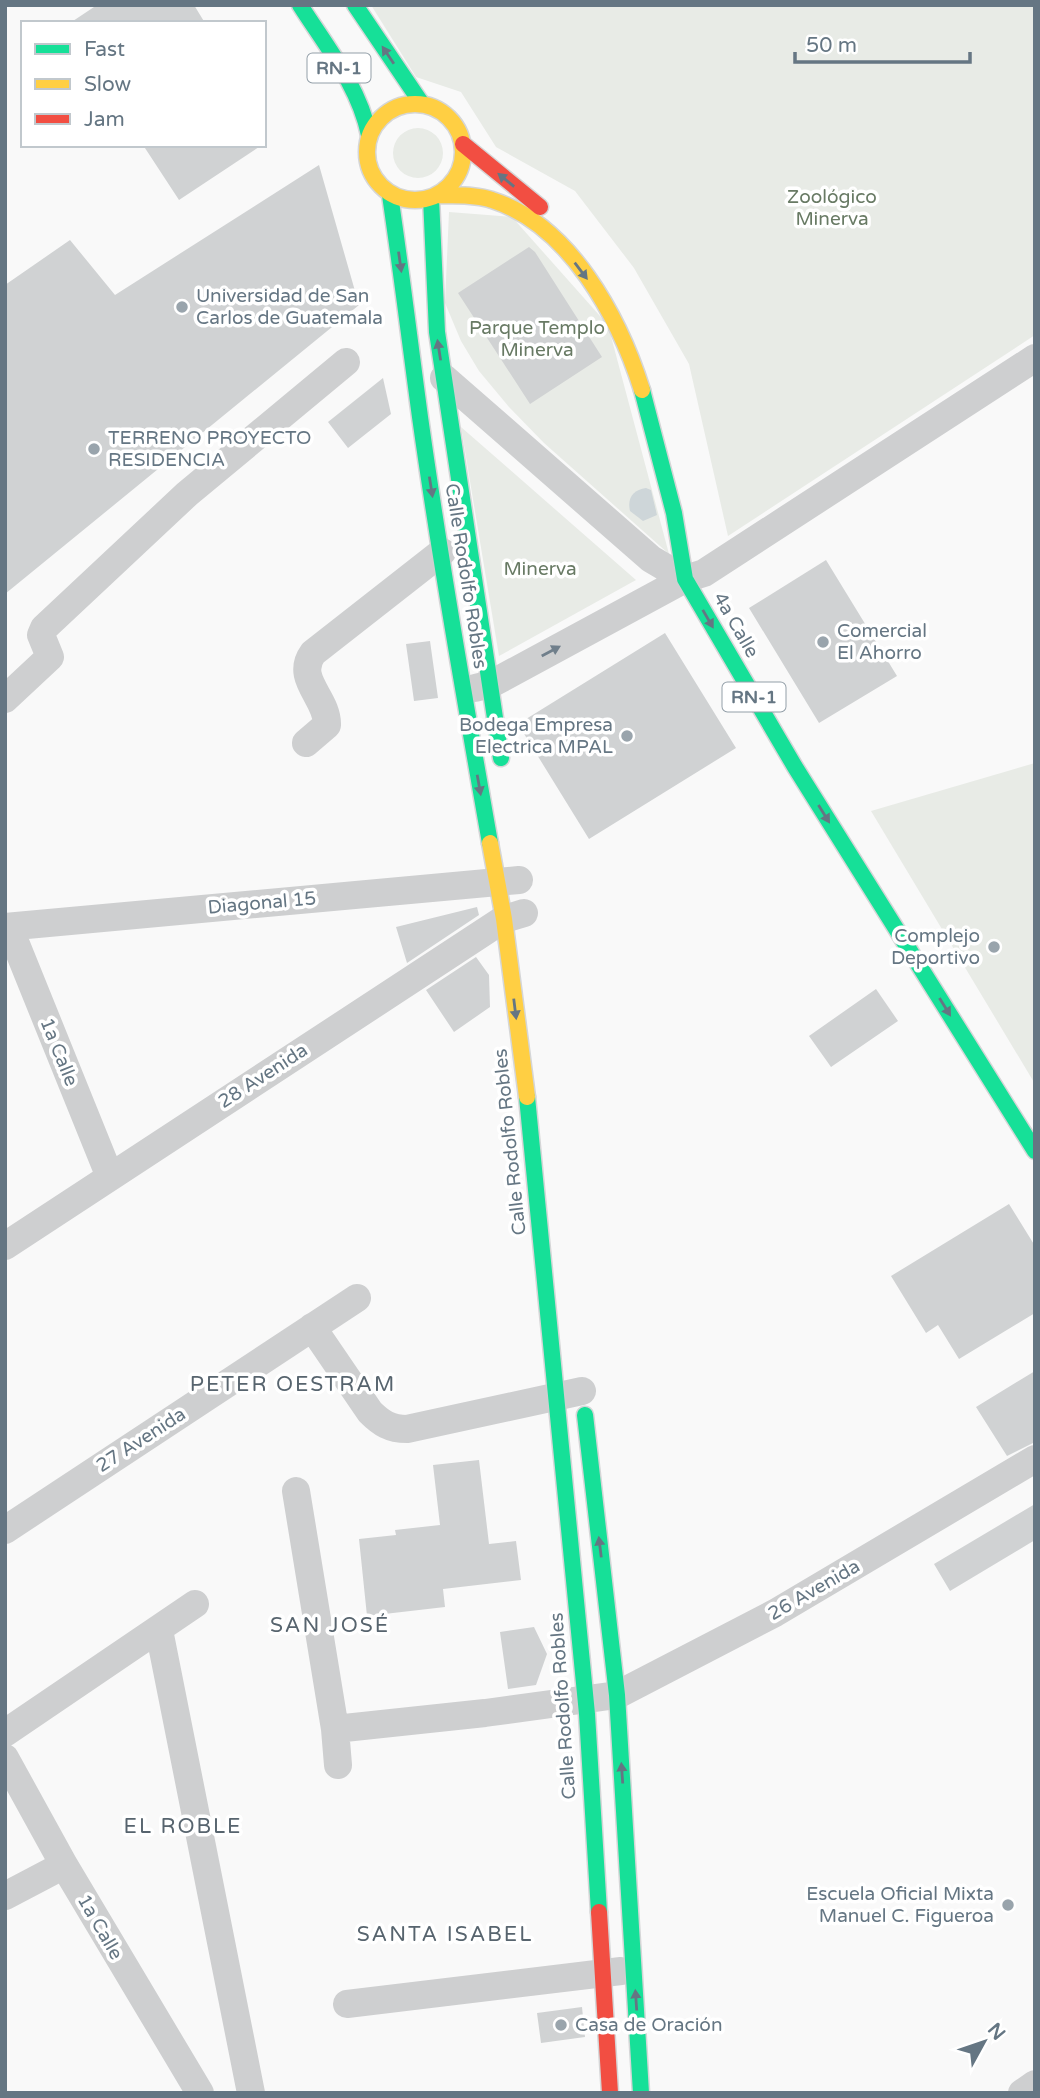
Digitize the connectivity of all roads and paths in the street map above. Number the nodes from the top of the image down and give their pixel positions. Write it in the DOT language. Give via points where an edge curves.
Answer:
graph roads {
  1 [pos="300,5"];
  2 [pos="355,5"];
  3 [pos="422,104"];
  4 [pos="369,135"];
  5 [pos="463,144"];
  6 [pos="390,195"];
  7 [pos="435,197"];
  8 [pos="1035,358"];
  9 [pos="346,362"];
  10 [pos="444,379"];
  11 [pos="442,552"];
  12 [pos="700,579"];
  13 [pos="747,653"];
  14 [pos="491,684"];
  15 [pos="463,692"];
  16 [pos="5,699"];
  17 [pos="306,743"];
  18 [pos="503,773"];
  19 [pos="516,897"];
  20 [pos="7,927"];
  21 [pos="1035,1122"];
  22 [pos="1035,1151"];
  23 [pos="110,1177"];
  24 [pos="5,1245"];
  25 [pos="357,1298"];
  26 [pos="312,1327"];
  27 [pos="574,1388"];
  28 [pos="1035,1459"];
  29 [pos="296,1491"];
  30 [pos="5,1530"];
  31 [pos="195,1604"];
  32 [pos="159,1630"];
  33 [pos="617,1695"];
  34 [pos="585,1700"];
  35 [pos="335,1729"];
  36 [pos="5,1732"];
  37 [pos="5,1758"];
  38 [pos="338,1765"];
  39 [pos="64,1865"];
  40 [pos="5,1896"];
  41 [pos="634,1970"];
  42 [pos="602,1972"];
  43 [pos="347,2004"];
  44 [pos="1035,2084"];
  45 [pos="641,2090"];
  46 [pos="602,2092"];
  47 [pos="200,2093"];
  48 [pos="251,2093"];
  49 [pos="1022,2093"];
  1 -- 4 [label="main road, RN-1" via="365,114"];
  3 -- 2 [label="main road, RN-1, one-way"];
  3 -- 4 [label="main road" via="390,110"];
  3 -- 5 [label="main road, RN-1" via="449,117"];
  4 -- 6 [label="main road, RN-1" via="367,162 379,186"];
  5 -- 7 [label="main road" via="457,177"];
  12 -- 5 [label="main road, 4a Calle / RN-1, one-way" via="642,348 624,307 569,235"];
  6 -- 7 [label="main road, RN-1" via="417,201"];
  6 -- 11 [label="main road, Calle Rodolfo Robles, one-way"];
  10 -- 7 [label="main road, Calle Rodolfo Robles, one-way" via="437,332"];
  7 -- 12 [label="main road, 4a Calle / RN-1, one-way" via="478,196 502,204 562,246 597,292 636,370 682,549"];
  8 -- 12 [label="street"];
  9 -- 16 [label="street" via="187,494 44,628 41,635 50,657"];
  10 -- 12 [label="street" via="650,559"];
  10 -- 14 [label="main road, Calle Rodolfo Robles"];
  11 -- 15 [label="main road, Calle Rodolfo Robles"];
  11 -- 17 [label="street" via="307,660 306,674 327,724"];
  14 -- 12 [label="street, one-way"];
  12 -- 22 [label="main road, 4a Calle / RN-1, one-way" via="800,775"];
  13 -- 21 [label="main road, 4a Calle / RN-1" via="824,786"];
  14 -- 15 [label="street"];
  14 -- 18 [label="main road, Calle Rodolfo Robles"];
  15 -- 19 [label="main road, Calle Rodolfo Robles, one-way"];
  19 -- 20 [label="street, Diagonal 15"];
  19 -- 23 [label="street, 28 Avenida"];
  19 -- 27 [label="main road, Calle Rodolfo Robles, one-way" via="531,1131"];
  20 -- 23 [label="street, 1a Calle"];
  23 -- 24 [label="street, 28 Avenida"];
  25 -- 26 [label="street, 27 Avenida"];
  26 -- 27 [label="street" via="370,1412 382,1424 397,1429"];
  26 -- 30 [label="street, 27 Avenida"];
  33 -- 27 [label="main road, Calle Rodolfo Robles, one-way"];
  27 -- 34 [label="main road, Calle Rodolfo Robles"];
  28 -- 33 [label="street, 26 Avenida" via="775,1613"];
  29 -- 35 [label="street"];
  31 -- 32 [label="street"];
  32 -- 36 [label="street"];
  32 -- 48 [label="street"];
  33 -- 34 [label="street, 26 Avenida"];
  41 -- 33 [label="main road, Calle Rodolfo Robles, one-way"];
  34 -- 35 [label="street, 26 Avenida"];
  34 -- 42 [label="main road, Calle Rodolfo Robles"];
  35 -- 38 [label="street"];
  37 -- 39 [label="street, 1a Calle"];
  39 -- 40 [label="street"];
  39 -- 47 [label="street, 1a Calle"];
  41 -- 42 [label="street"];
  45 -- 41 [label="main road, Calle Rodolfo Robles, one-way"];
  42 -- 43 [label="street"];
  42 -- 46 [label="main road, Calle Rodolfo Robles"];
  44 -- 49 [label="street"];
  45 -- 46 [label="street"];
}
